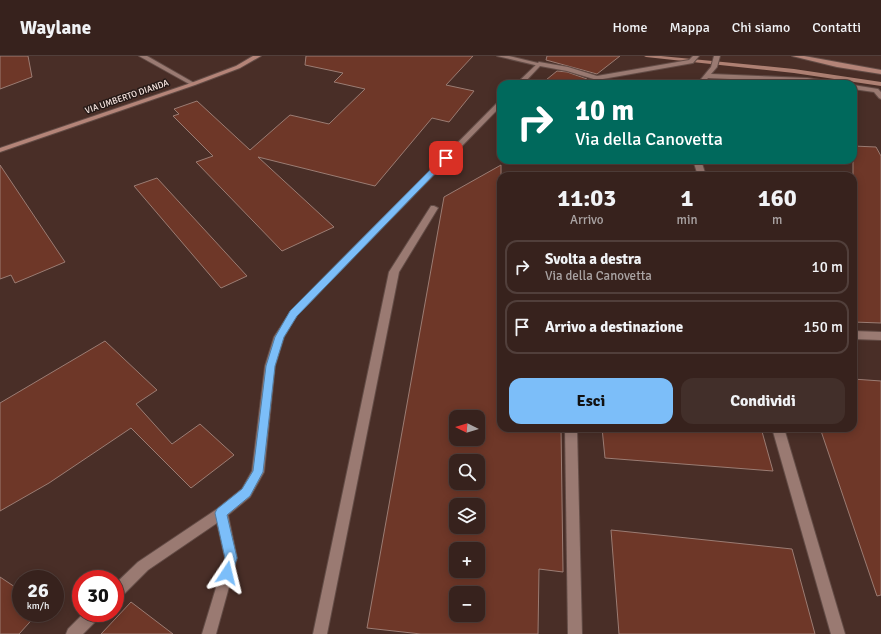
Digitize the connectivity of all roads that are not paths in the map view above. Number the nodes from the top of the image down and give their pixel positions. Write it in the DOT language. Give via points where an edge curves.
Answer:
graph roads {
  1 [pos="142,56"];
  2 [pos="258,56"];
  3 [pos="500,56"];
  4 [pos="696,56"];
  5 [pos="716,56"];
  6 [pos="796,56"];
  7 [pos="539,64"];
  8 [pos="881,72"];
  9 [pos="706,76"];
  10 [pos="523,80"];
  11 [pos="703,80"];
  12 [pos="807,80"];
  13 [pos="193,84"];
  14 [pos="857,88"];
  15 [pos="881,97"];
  16 [pos="497,106"];
  17 [pos="0,150"];
  18 [pos="434,208"];
  19 [pos="857,335"];
  20 [pos="881,336"];
  21 [pos="571,432"];
  22 [pos="779,432"];
  23 [pos="221,513"];
  24 [pos="124,584"];
  25 [pos="85,622"];
  26 [pos="73,634"];
  27 [pos="209,634"];
  28 [pos="320,634"];
  29 [pos="575,634"];
  30 [pos="838,634"];
  1 -- 13 [label="street"];
  2 -- 13 [label="street, VIA UMBERTO DIANDA" via="238,67"];
  3 -- 7 [label="street"];
  4 -- 7 [label="street" via="691,62 597,78"];
  5 -- 9 [label="street" via="714,67"];
  6 -- 8 [label="street"];
  7 -- 10 [label="street"];
  9 -- 11 [label="street"];
  9 -- 12 [label="street"];
  13 -- 17 [label="street, VIA UMBERTO DIANDA"];
  14 -- 15 [label="street" via="876,90"];
  16 -- 23 [label="street" via="294,314 279,337 270,366 258,472 246,492"];
  18 -- 28 [label="street" via="394,272"];
  19 -- 20 [label="street"];
  21 -- 29 [label="street"];
  22 -- 30 [label="street"];
  23 -- 24 [label="street" via="143,566"];
  23 -- 27 [label="street" via="231,558"];
  25 -- 26 [label="street"];
}
